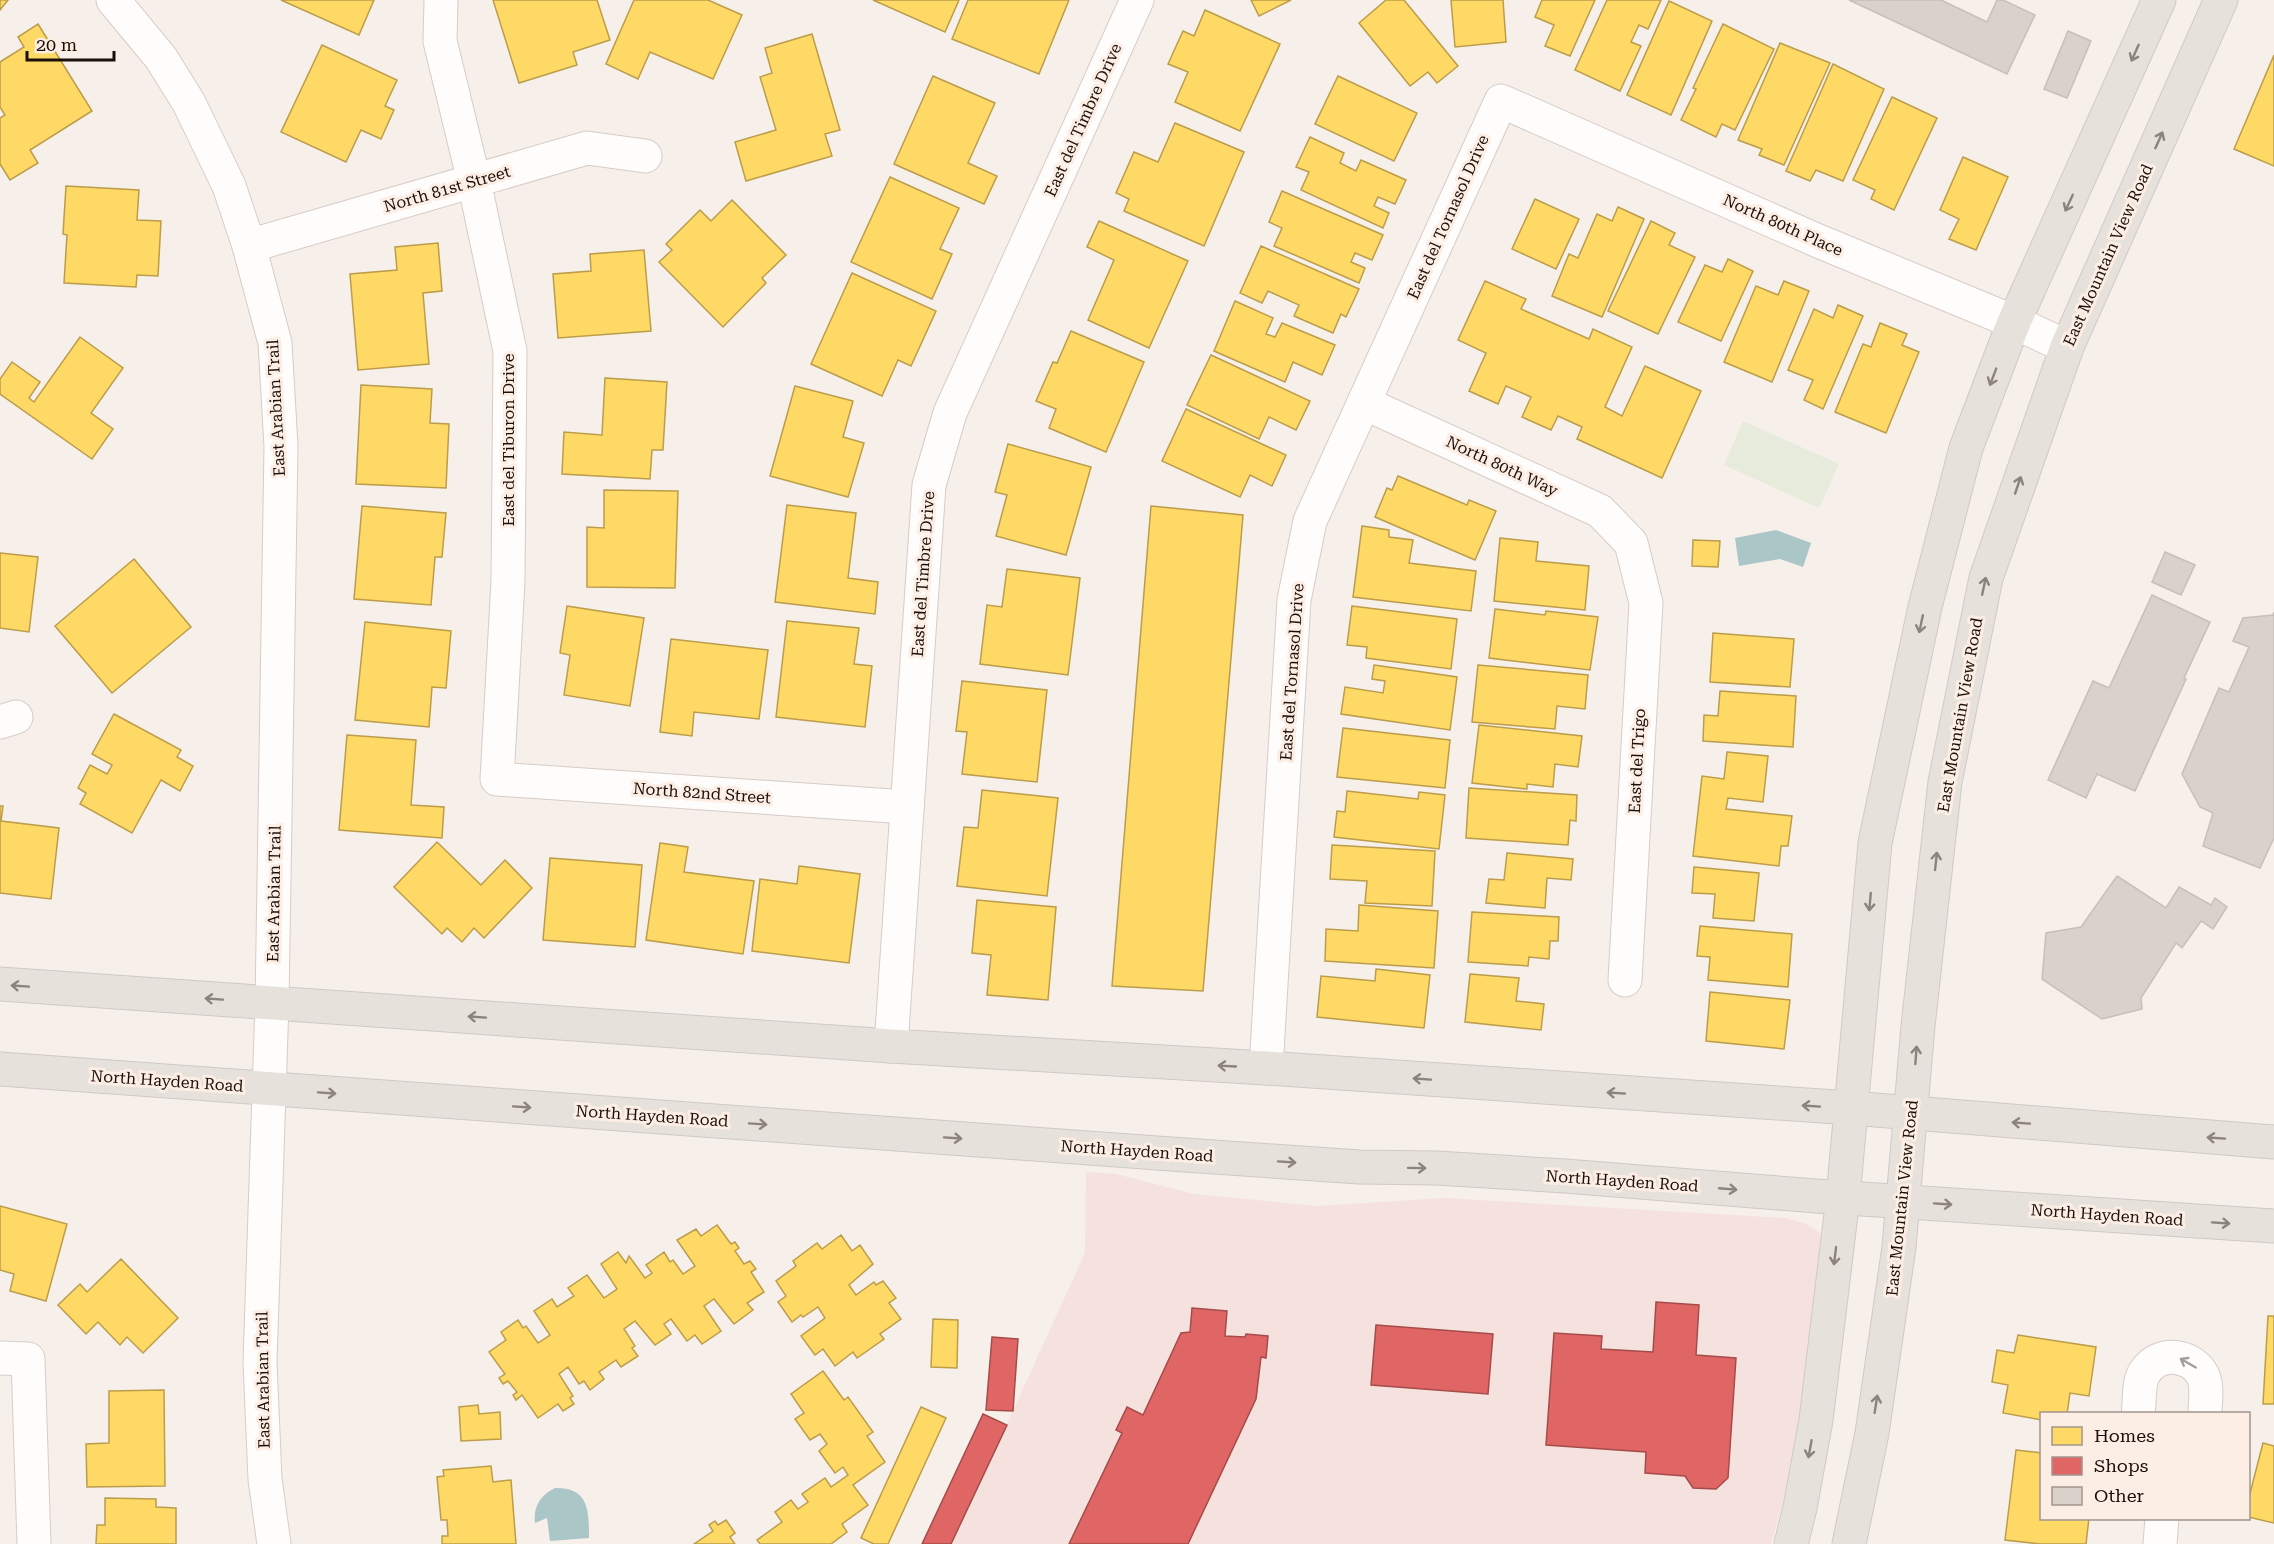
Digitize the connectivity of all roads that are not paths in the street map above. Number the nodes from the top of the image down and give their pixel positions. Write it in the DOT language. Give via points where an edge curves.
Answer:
graph roads {
  1 [pos="112,0"];
  2 [pos="441,0"];
  3 [pos="1137,0"];
  4 [pos="2159,0"];
  5 [pos="2222,0"];
  6 [pos="1501,101"];
  7 [pos="645,156"];
  8 [pos="474,181"];
  9 [pos="249,246"];
  10 [pos="2014,322"];
  11 [pos="2067,347"];
  12 [pos="1364,403"];
  13 [pos="1631,543"];
  14 [pos="497,779"];
  15 [pos="907,807"];
  16 [pos="1625,980"];
  17 [pos="0,984"];
  18 [pos="272,1003"];
  19 [pos="891,1046"];
  20 [pos="1266,1068"];
  21 [pos="0,1069"];
  22 [pos="269,1088"];
  23 [pos="1851,1108"];
  24 [pos="1911,1113"];
  25 [pos="2274,1142"];
  26 [pos="1843,1198"];
  27 [pos="1904,1201"];
  28 [pos="2274,1226"];
  29 [pos="14,1359"];
  30 [pos="2138,1412"];
  31 [pos="2205,1412"];
  32 [pos="2162,1520"];
  33 [pos="34,1544"];
  34 [pos="274,1544"];
  35 [pos="1791,1544"];
  36 [pos="1849,1544"];
  37 [pos="2160,1544"];
  1 -- 9 [label="street, East Arabian Trail" via="161,58 189,103 229,186"];
  2 -- 8 [label="street, East del Tiburon Drive" via="440,41"];
  3 -- 15 [label="street, East del Timbre Drive" via="950,413 929,485"];
  4 -- 10 [label="main road, one-way"];
  11 -- 5 [label="main road, East Mountain View Road, one-way"];
  6 -- 10 [label="street, North 80th Place" via="1816,240"];
  6 -- 12 [label="street, East del Tornasol Drive"];
  7 -- 8 [label="street, North 81st Street" via="587,148"];
  8 -- 9 [label="street, North 81st Street"];
  8 -- 14 [label="street, East del Tiburon Drive" via="510,351 508,581"];
  9 -- 18 [label="street, East Arabian Trail" via="275,343 281,446"];
  10 -- 11 [label="street, North 80th Place"];
  10 -- 23 [label="main road, one-way" via="1966,448 1924,607 1875,843"];
  24 -- 11 [label="main road, East Mountain View Road, one-way" via="1945,782 1986,578"];
  12 -- 13 [label="street, North 80th Way" via="1600,511"];
  12 -- 20 [label="street, East del Tornasol Drive" via="1310,521 1294,600"];
  13 -- 16 [label="street, East del Trigo" via="1646,603"];
  14 -- 15 [label="street, North 82nd Street"];
  15 -- 19 [label="street, East del Timbre Drive"];
  18 -- 17 [label="main road, one-way"];
  19 -- 18 [label="main road, one-way"];
  18 -- 22 [label="street, East Arabian Trail"];
  20 -- 19 [label="main road, one-way"];
  23 -- 20 [label="main road, one-way"];
  21 -- 22 [label="main road, North Hayden Road"];
  22 -- 26 [label="main road, North Hayden Road, one-way"];
  22 -- 34 [label="street, East Arabian Trail" via="260,1362 265,1479"];
  23 -- 24 [label="main road"];
  23 -- 26 [label="main road"];
  25 -- 24 [label="main road, one-way"];
  24 -- 27 [label="main road, East Mountain View Road"];
  26 -- 27 [label="main road, North Hayden Road"];
  26 -- 35 [label="main road, one-way" via="1816,1420"];
  27 -- 28 [label="main road, North Hayden Road, one-way"];
  36 -- 27 [label="main road, East Mountain View Road, one-way" via="1872,1433"];
  29 -- 33 [label="street"];
  31 -- 30 [label="street, one-way" via="2206,1384 2202,1375 2187,1360 2168,1357 2150,1365 2143,1374"];
  32 -- 37 [label="street"];
}
